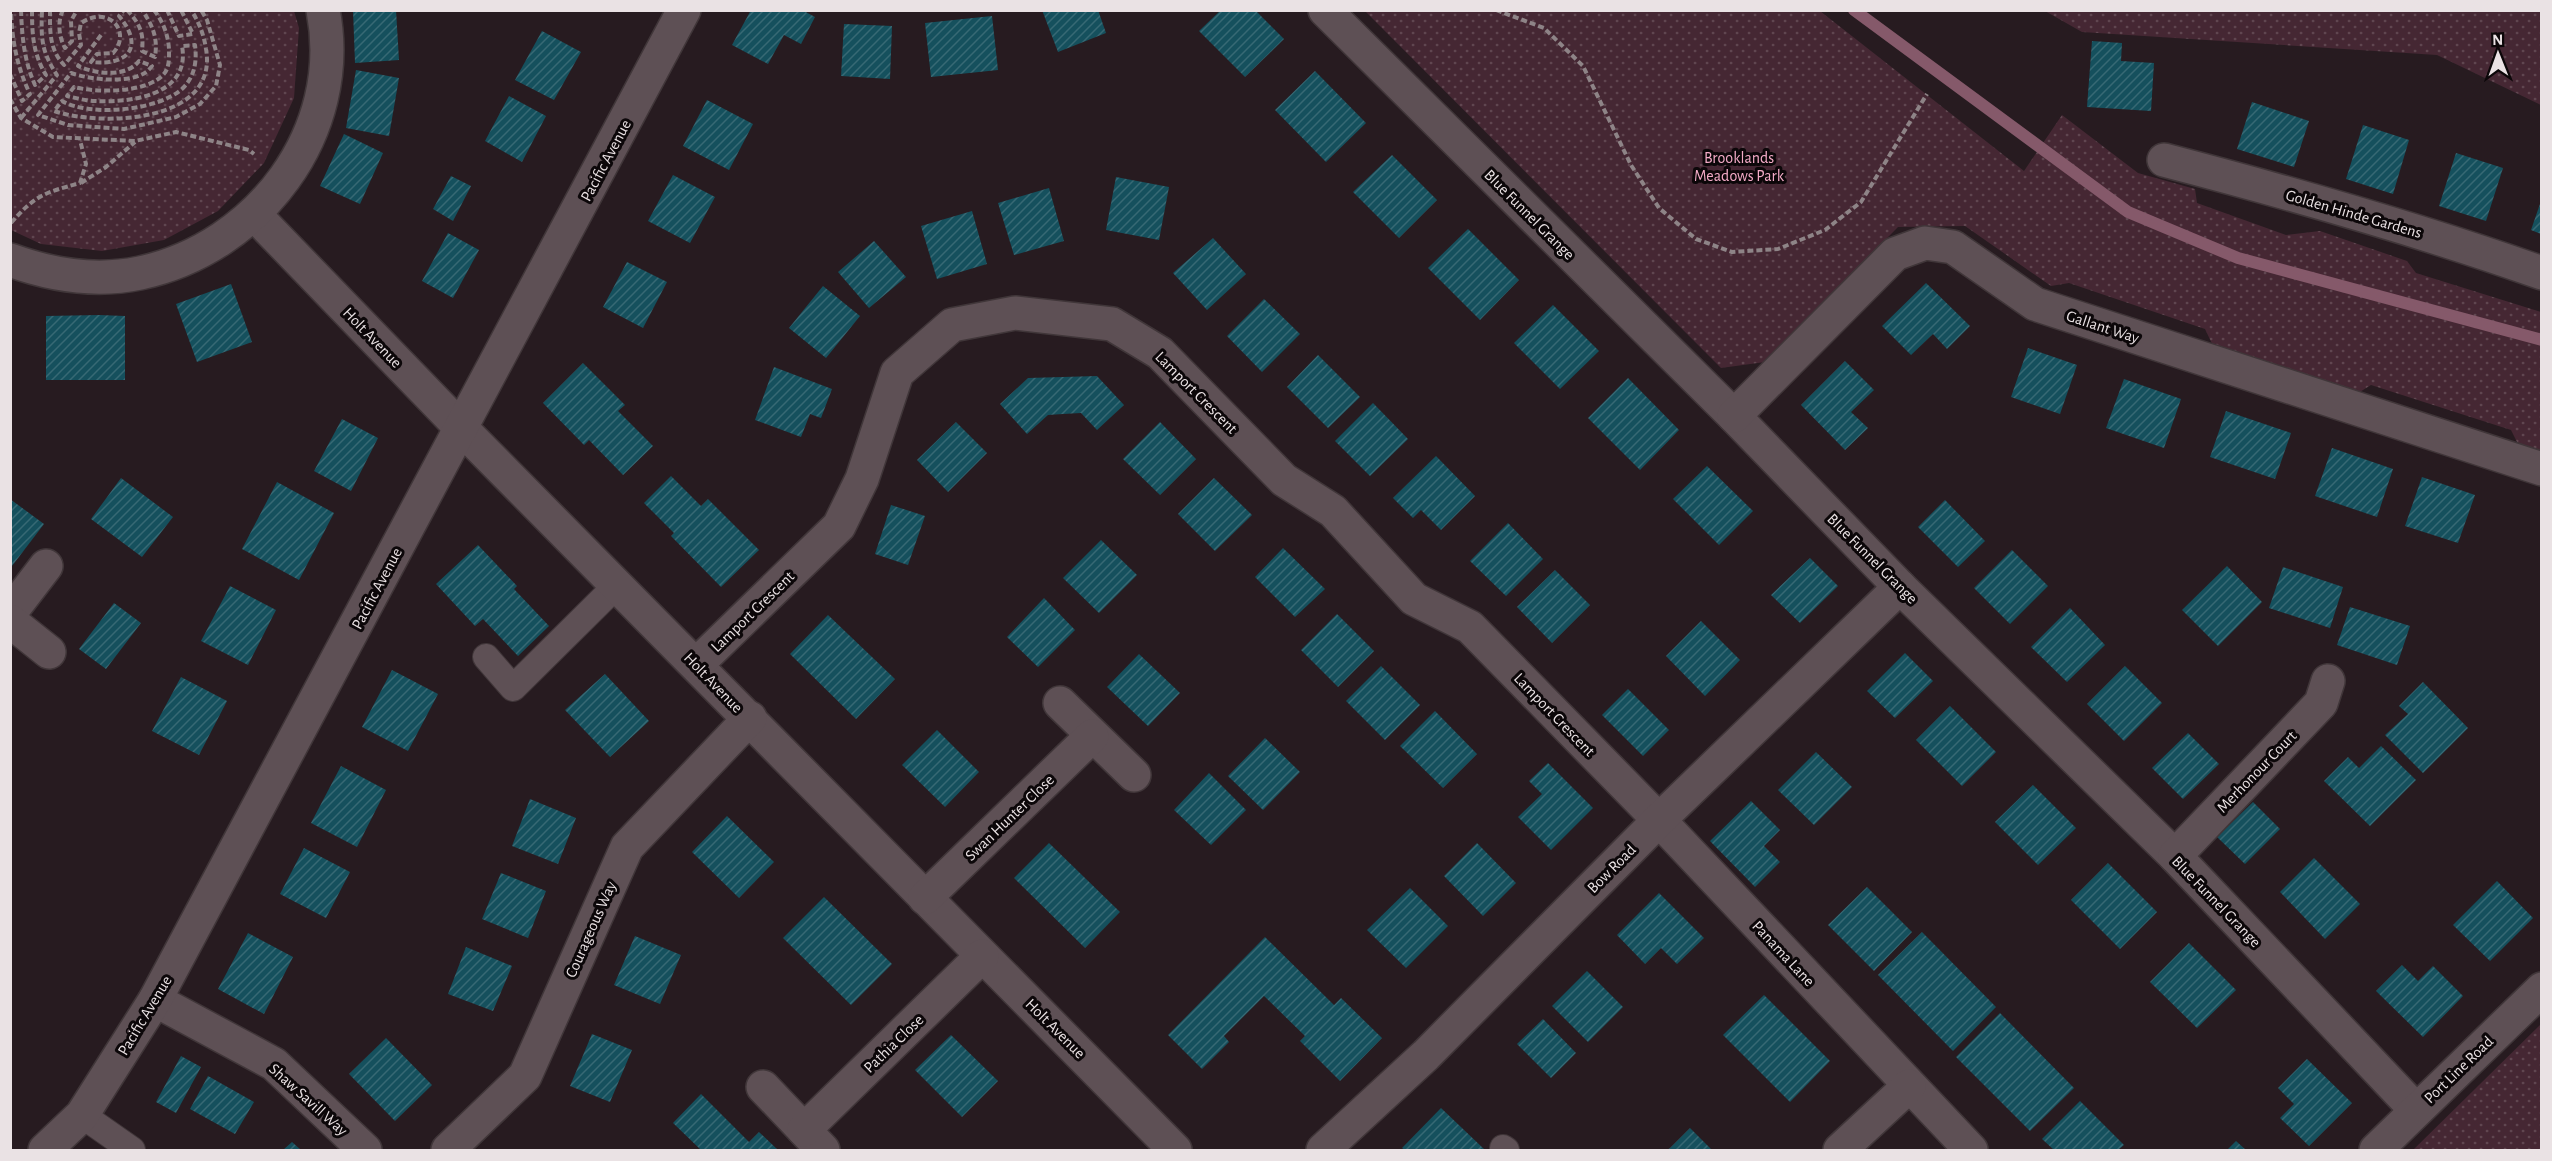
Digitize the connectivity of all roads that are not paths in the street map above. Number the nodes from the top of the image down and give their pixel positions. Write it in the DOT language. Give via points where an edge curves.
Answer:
graph roads {
  1 [pos="323,10"];
  2 [pos="684,10"];
  3 [pos="1325,10"];
  4 [pos="2164,160"];
  5 [pos="254,214"];
  6 [pos="10,260"];
  7 [pos="2541,273"];
  8 [pos="1734,416"];
  9 [pos="462,429"];
  10 [pos="2541,470"];
  11 [pos="46,566"];
  12 [pos="617,585"];
  13 [pos="1900,587"];
  14 [pos="10,613"];
  15 [pos="10,621"];
  16 [pos="49,652"];
  17 [pos="486,657"];
  18 [pos="697,664"];
  19 [pos="2328,681"];
  20 [pos="1060,703"];
  21 [pos="750,718"];
  22 [pos="1092,736"];
  23 [pos="1134,775"];
  24 [pos="1659,820"];
  25 [pos="2175,856"];
  26 [pos="925,898"];
  27 [pos="982,956"];
  28 [pos="2541,989"];
  29 [pos="154,1000"];
  30 [pos="1909,1086"];
  31 [pos="763,1087"];
  32 [pos="2416,1110"];
  33 [pos="82,1115"];
  34 [pos="814,1140"];
  35 [pos="45,1150"];
  36 [pos="132,1150"];
  37 [pos="365,1150"];
  38 [pos="447,1150"];
  39 [pos="1175,1150"];
  40 [pos="1323,1150"];
  41 [pos="1840,1150"];
  42 [pos="1971,1150"];
  43 [pos="2376,1150"];
  1 -- 5 [label="street" via="327,64 320,104 307,142 287,177"];
  2 -- 9 [label="street, Pacific Avenue"];
  3 -- 8 [label="street, Blue Funnel Grange"];
  4 -- 7 [label="street, Golden Hinde Gardens" via="2454,242"];
  5 -- 6 [label="street" via="205,250 139,273 104,277 68,275"];
  5 -- 9 [label="street, Holt Avenue"];
  8 -- 10 [label="street, Gallant Way" via="1895,254 1925,243 1953,247 2035,304"];
  8 -- 13 [label="street, Blue Funnel Grange"];
  9 -- 12 [label="street, Holt Avenue"];
  9 -- 29 [label="street, Pacific Avenue"];
  11 -- 14 [label="street"];
  12 -- 17 [label="lane" via="513,687"];
  12 -- 18 [label="street, Holt Avenue"];
  13 -- 24 [label="street, Bow Road"];
  13 -- 25 [label="street, Blue Funnel Grange"];
  15 -- 16 [label="street"];
  18 -- 21 [label="street, Holt Avenue"];
  18 -- 24 [label="street, Lamport Crescent" via="839,526 862,479 897,373 952,325 1016,313 1112,324 1160,353 1284,480 1333,511 1414,599 1470,627"];
  19 -- 25 [label="street, Merhonour Court" via="2321,703"];
  20 -- 22 [label="street"];
  21 -- 26 [label="street, Holt Avenue"];
  21 -- 38 [label="street, Courageous Way" via="627,847 525,1076"];
  22 -- 23 [label="street"];
  22 -- 26 [label="street, Swan Hunter Close"];
  24 -- 30 [label="street, Panama Lane"];
  24 -- 40 [label="street, Bow Road" via="1426,1055"];
  25 -- 32 [label="street, Blue Funnel Grange"];
  26 -- 27 [label="street, Holt Avenue"];
  27 -- 34 [label="street, Pathia Close"];
  27 -- 39 [label="street, Holt Avenue"];
  28 -- 32 [label="street, Port Line Road"];
  29 -- 33 [label="street, Pacific Avenue"];
  29 -- 37 [label="street, Shaw Savill Way" via="274,1064"];
  30 -- 41 [label="street"];
  30 -- 42 [label="street, Panama Lane"];
  31 -- 34 [label="street"];
  32 -- 43 [label="street, Port Line Road"];
  33 -- 35 [label="street, Pacific Avenue"];
  33 -- 36 [label="lane"];
}
